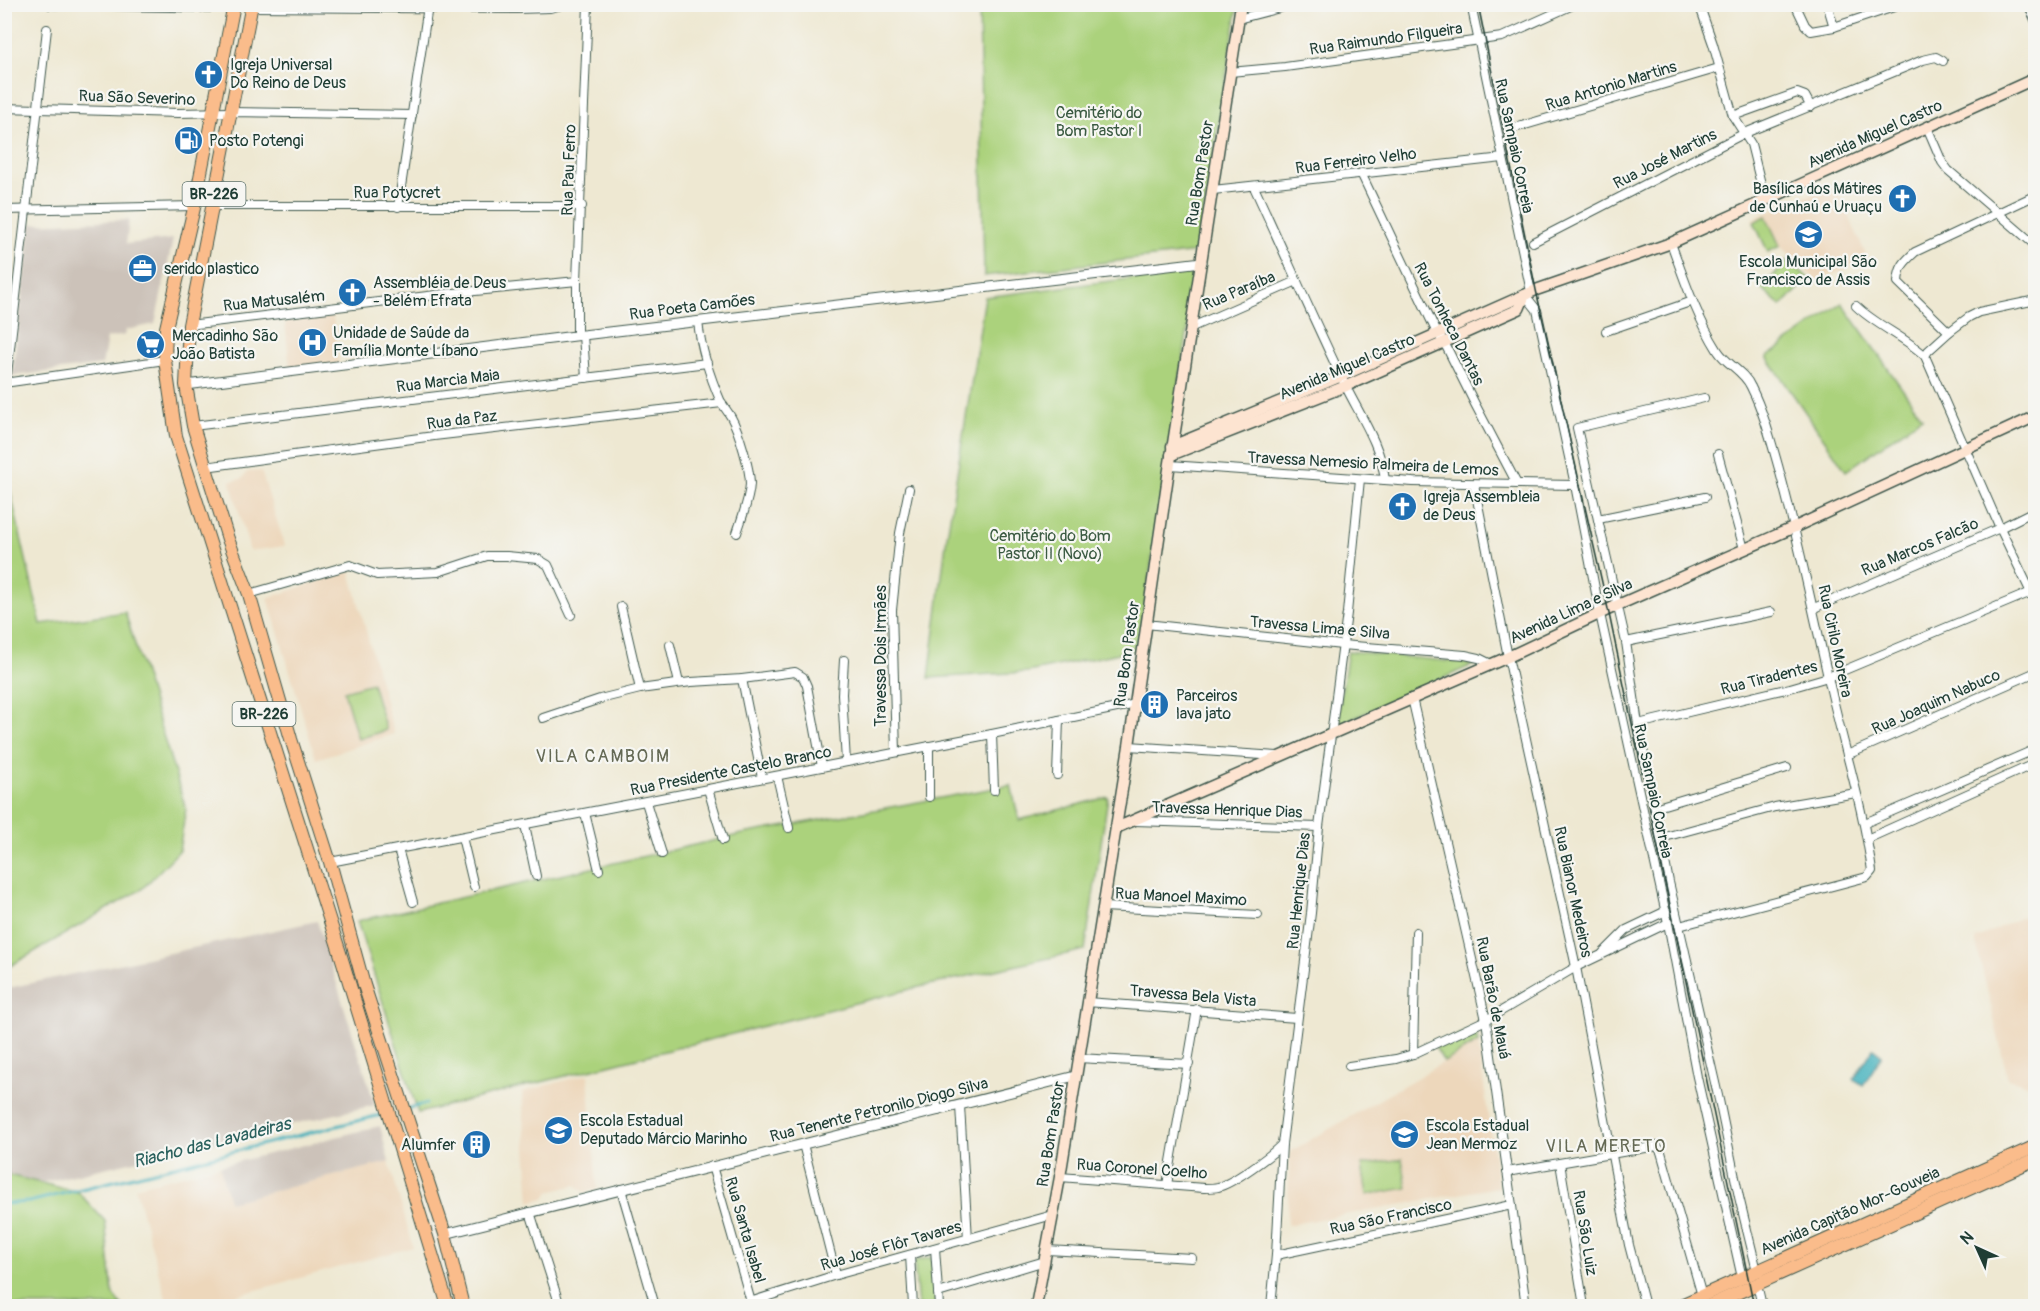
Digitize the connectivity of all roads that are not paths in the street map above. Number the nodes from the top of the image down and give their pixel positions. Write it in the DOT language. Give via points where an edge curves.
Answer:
graph roads {
  1 [pos="566,4"];
  2 [pos="588,4"];
  3 [pos="1241,4"];
  4 [pos="1295,4"];
  5 [pos="1471,4"];
  6 [pos="1575,4"];
  7 [pos="1699,4"];
  8 [pos="1795,4"];
  9 [pos="1827,4"];
  10 [pos="1904,4"];
  11 [pos="2028,4"];
  12 [pos="51,5"];
  13 [pos="234,6"];
  14 [pos="252,6"];
  15 [pos="428,7"];
  16 [pos="1238,19"];
  17 [pos="2036,22"];
  18 [pos="1834,27"];
  19 [pos="47,29"];
  20 [pos="1478,40"];
  21 [pos="1943,60"];
  22 [pos="1719,68"];
  23 [pos="1230,72"];
  24 [pos="2036,78"];
  25 [pos="1811,107"];
  26 [pos="4,108"];
  27 [pos="37,108"];
  28 [pos="230,112"];
  29 [pos="212,113"];
  30 [pos="412,115"];
  31 [pos="1733,116"];
  32 [pos="1927,127"];
  33 [pos="1511,129"];
  34 [pos="1745,133"];
  35 [pos="1503,158"];
  36 [pos="1361,173"];
  37 [pos="1254,187"];
  38 [pos="1213,190"];
  39 [pos="2036,195"];
  40 [pos="1765,200"];
  41 [pos="194,206"];
  42 [pos="212,206"];
  43 [pos="582,206"];
  44 [pos="398,207"];
  45 [pos="4,210"];
  46 [pos="27,210"];
  47 [pos="1999,212"];
  48 [pos="1533,242"];
  49 [pos="1671,243"];
  50 [pos="2036,246"];
  51 [pos="1202,262"];
  52 [pos="578,281"];
  53 [pos="1297,281"];
  54 [pos="1528,294"];
  55 [pos="2036,300"];
  56 [pos="1693,302"];
  57 [pos="1856,306"];
  58 [pos="1512,308"];
  59 [pos="1537,310"];
  60 [pos="698,322"];
  61 [pos="189,325"];
  62 [pos="1192,327"];
  63 [pos="1606,331"];
  64 [pos="1948,332"];
  65 [pos="580,335"];
  66 [pos="1440,338"];
  67 [pos="1925,356"];
  68 [pos="165,360"];
  69 [pos="707,363"];
  70 [pos="586,378"];
  71 [pos="1344,381"];
  72 [pos="5,383"];
  73 [pos="186,385"];
  74 [pos="1704,398"];
  75 [pos="722,403"];
  76 [pos="2036,416"];
  77 [pos="193,426"];
  78 [pos="1965,448"];
  79 [pos="1718,454"];
  80 [pos="1171,455"];
  81 [pos="205,467"];
  82 [pos="1360,479"];
  83 [pos="1384,480"];
  84 [pos="1474,484"];
  85 [pos="1517,484"];
  86 [pos="1575,485"];
  87 [pos="909,489"];
  88 [pos="1705,497"];
  89 [pos="2036,510"];
  90 [pos="1599,519"];
  91 [pos="1795,527"];
  92 [pos="2000,528"];
  93 [pos="737,533"];
  94 [pos="228,539"];
  95 [pos="210,543"];
  96 [pos="1744,549"];
  97 [pos="2033,591"];
  98 [pos="249,594"];
  99 [pos="2036,603"];
  100 [pos="1618,604"];
  101 [pos="621,607"];
  102 [pos="1814,608"];
  103 [pos="1771,612"];
  104 [pos="1600,614"];
  105 [pos="571,615"];
  106 [pos="1146,624"];
  107 [pos="1626,642"];
  108 [pos="670,645"];
  109 [pos="1342,645"];
  110 [pos="1508,657"];
  111 [pos="844,660"];
  112 [pos="1491,664"];
  113 [pos="2036,672"];
  114 [pos="1828,677"];
  115 [pos="742,679"];
  116 [pos="679,683"];
  117 [pos="640,689"];
  118 [pos="1413,698"];
  119 [pos="1136,704"];
  120 [pos="543,718"];
  121 [pos="1059,720"];
  122 [pos="1638,724"];
  123 [pos="992,734"];
  124 [pos="1331,734"];
  125 [pos="929,746"];
  126 [pos="1129,746"];
  127 [pos="2036,749"];
  128 [pos="896,752"];
  129 [pos="1847,755"];
  130 [pos="1282,757"];
  131 [pos="846,762"];
  132 [pos="2036,763"];
  133 [pos="822,766"];
  134 [pos="1787,768"];
  135 [pos="1058,775"];
  136 [pos="777,776"];
  137 [pos="762,778"];
  138 [pos="708,789"];
  139 [pos="993,790"];
  140 [pos="1856,793"];
  141 [pos="929,797"];
  142 [pos="646,802"];
  143 [pos="1654,808"];
  144 [pos="585,813"];
  145 [pos="1133,821"];
  146 [pos="1864,824"];
  147 [pos="525,825"];
  148 [pos="1319,827"];
  149 [pos="789,828"];
  150 [pos="1116,828"];
  151 [pos="462,837"];
  152 [pos="1661,838"];
  153 [pos="1867,838"];
  154 [pos="723,840"];
  155 [pos="398,849"];
  156 [pos="662,854"];
  157 [pos="330,862"];
  158 [pos="600,870"];
  159 [pos="536,876"];
  160 [pos="474,887"];
  161 [pos="413,902"];
  162 [pos="1103,907"];
  163 [pos="1666,911"];
  164 [pos="1257,915"];
  165 [pos="1668,923"];
  166 [pos="1679,926"];
  167 [pos="1416,933"];
  168 [pos="1600,956"];
  169 [pos="1576,967"];
  170 [pos="1087,1002"];
  171 [pos="1197,1009"];
  172 [pos="1297,1018"];
  173 [pos="1486,1020"];
  174 [pos="1413,1054"];
  175 [pos="1078,1058"];
  176 [pos="1189,1064"];
  177 [pos="1349,1066"];
  178 [pos="1076,1076"];
  179 [pos="936,1099"];
  180 [pos="960,1106"];
  181 [pos="938,1111"];
  182 [pos="803,1144"];
  183 [pos="1282,1144"];
  184 [pos="2036,1146"];
  185 [pos="1612,1153"];
  186 [pos="2036,1159"];
  187 [pos="1560,1163"];
  188 [pos="712,1166"];
  189 [pos="1507,1172"];
  190 [pos="1060,1177"];
  191 [pos="1167,1185"];
  192 [pos="621,1189"];
  193 [pos="1512,1205"];
  194 [pos="530,1212"];
  195 [pos="1053,1215"];
  196 [pos="444,1234"];
  197 [pos="968,1239"];
  198 [pos="935,1248"];
  199 [pos="910,1255"];
  200 [pos="1276,1255"];
  201 [pos="1046,1256"];
  202 [pos="1192,1258"];
  203 [pos="1757,1271"];
  204 [pos="836,1275"];
  205 [pos="1742,1278"];
  206 [pos="1757,1284"];
  207 [pos="938,1293"];
  208 [pos="764,1298"];
  209 [pos="1705,1301"];
  210 [pos="752,1302"];
  211 [pos="1722,1304"];
  212 [pos="448,1306"];
  213 [pos="463,1306"];
  214 [pos="560,1306"];
  215 [pos="655,1306"];
  216 [pos="737,1306"];
  217 [pos="767,1306"];
  218 [pos="913,1306"];
  219 [pos="939,1306"];
  220 [pos="1036,1306"];
  221 [pos="1271,1306"];
  222 [pos="1526,1306"];
  223 [pos="1584,1306"];
  224 [pos="1645,1306"];
  225 [pos="1679,1306"];
  226 [pos="1762,1306"];
  1 -- 15 [label="street" via="517,9"];
  2 -- 43 [label="street, Rua Pau Ferro"];
  3 -- 16 [label="main road, Rua Bom Pastor"];
  4 -- 16 [label="street"];
  5 -- 20 [label="street, Rua Sampaio Correia"];
  6 -- 20 [label="street, Rua Raimundo Filgueira" via="1502,37"];
  7 -- 22 [label="street"];
  8 -- 18 [label="street" via="1808,29"];
  9 -- 18 [label="street"];
  10 -- 18 [label="street"];
  11 -- 17 [label="street"];
  12 -- 13 [label="street"];
  13 -- 29 [label="main road, BR-226"];
  14 -- 15 [label="street"];
  14 -- 28 [label="main road, BR-226"];
  15 -- 30 [label="street"];
  16 -- 23 [label="main road, Rua Bom Pastor"];
  19 -- 27 [label="street"];
  20 -- 23 [label="street, Rua Raimundo Filgueira"];
  20 -- 35 [label="street, Rua Sampaio Correia"];
  21 -- 25 [label="street, Rua José Martins" via="1931,57"];
  22 -- 31 [label="street"];
  22 -- 33 [label="street, Rua Antonio Martins"];
  23 -- 38 [label="main road, Rua Bom Pastor"];
  24 -- 32 [label="main road, Avenida Miguel Castro"];
  25 -- 31 [label="street, Rua José Martins" via="1805,96 1797,93"];
  25 -- 34 [label="street, Rua José Martins"];
  26 -- 27 [label="street, Rua São Severino"];
  27 -- 29 [label="street, Rua São Severino"];
  27 -- 46 [label="street"];
  28 -- 29 [label="street, Rua São Severino"];
  28 -- 30 [label="street, Rua São Severino"];
  28 -- 42 [label="main road, BR-226"];
  29 -- 41 [label="main road, BR-226"];
  30 -- 44 [label="street"];
  31 -- 34 [label="street"];
  32 -- 40 [label="main road, Avenida Miguel Castro"];
  32 -- 47 [label="street" via="1948,170"];
  34 -- 40 [label="street"];
  34 -- 48 [label="street, Rua José Martins"];
  35 -- 36 [label="street, Rua Ferreiro Velho"];
  35 -- 54 [label="street, Rua Sampaio Correia"];
  36 -- 37 [label="street, Rua Ferreiro Velho"];
  36 -- 66 [label="street, Rua Tonheca Dantas"];
  37 -- 38 [label="street, Rua Ferreiro Velho"];
  37 -- 53 [label="street"];
  38 -- 51 [label="main road, Rua Bom Pastor"];
  39 -- 47 [label="street"];
  40 -- 49 [label="main road, Avenida Miguel Castro"];
  41 -- 46 [label="street"];
  41 -- 68 [label="main road, BR-226" via="166,328"];
  42 -- 44 [label="street, Rua Potycret"];
  42 -- 61 [label="main road, BR-226"];
  43 -- 44 [label="street, Rua Potycret"];
  43 -- 52 [label="street, Rua Pau Ferro"];
  45 -- 46 [label="street"];
  46 -- 72 [label="street"];
  47 -- 50 [label="street"];
  47 -- 64 [label="street" via="1915,252 1899,271 1898,282"];
  49 -- 54 [label="main road, Avenida Miguel Castro"];
  49 -- 56 [label="street, Rua Cirilo Moreira"];
  51 -- 60 [label="street, Rua Poeta Camões"];
  51 -- 62 [label="main road, Rua Bom Pastor"];
  52 -- 61 [label="street, Rua Matusalém"];
  52 -- 65 [label="street, Rua Pau Ferro"];
  53 -- 62 [label="street, Rua Paraíba"];
  53 -- 71 [label="street"];
  54 -- 58 [label="main road" via="1522,305"];
  54 -- 59 [label="street, Rua Sampaio Correia"];
  55 -- 64 [label="street" via="1979,312"];
  56 -- 63 [label="street"];
  56 -- 91 [label="street, Rua Cirilo Moreira" via="1720,354 1751,386 1765,419"];
  57 -- 67 [label="street" via="1870,320"];
  58 -- 59 [label="street"];
  58 -- 66 [label="main road, Avenida Miguel Castro"];
  59 -- 86 [label="street, Rua Sampaio Correia"];
  60 -- 65 [label="street, Rua Poeta Camões"];
  60 -- 69 [label="street"];
  61 -- 73 [label="main road, BR-226"];
  62 -- 80 [label="main road, Rua Bom Pastor"];
  64 -- 67 [label="street"];
  65 -- 70 [label="street, Rua Pau Ferro"];
  65 -- 73 [label="street, Rua Poeta Camões"];
  66 -- 71 [label="main road, Avenida Miguel Castro"];
  66 -- 85 [label="street, Rua Tonheca Dantas"];
  67 -- 78 [label="street"];
  68 -- 72 [label="street"];
  68 -- 95 [label="main road, BR-226" via="176,436"];
  69 -- 70 [label="street, Rua Marcia Maia"];
  69 -- 75 [label="street"];
  70 -- 77 [label="street, Rua Marcia Maia"];
  71 -- 80 [label="main road, Avenida Miguel Castro"];
  71 -- 83 [label="street" via="1371,435"];
  73 -- 77 [label="main road, BR-226"];
  74 -- 90 [label="street, Rua Sampaio Correia" via="1577,428"];
  75 -- 81 [label="street, Rua da Paz"];
  75 -- 93 [label="street" via="735,424 749,469 748,500"];
  76 -- 78 [label="main road, Avenida Lima e Silva"];
  77 -- 81 [label="main road, BR-226"];
  78 -- 91 [label="main road, Avenida Lima e Silva"];
  78 -- 92 [label="street"];
  79 -- 96 [label="street"];
  80 -- 82 [label="street, Travessa Nemesio Palmeira de Lemos"];
  80 -- 106 [label="main road, Rua Bom Pastor"];
  81 -- 94 [label="main road, BR-226"];
  82 -- 83 [label="street, Travessa Nemesio Palmeira de Lemos"];
  82 -- 109 [label="street, Rua Henrique Dias"];
  83 -- 84 [label="street, Travessa Nemesio Palmeira de Lemos"];
  84 -- 85 [label="street, Travessa Nemesio Palmeira de Lemos"];
  84 -- 110 [label="street, Rua Bianor Medeiros"];
  85 -- 86 [label="street, Travessa Nemesio Palmeira de Lemos"];
  86 -- 104 [label="street, Rua Sampaio Correia"];
  87 -- 128 [label="street, Travessa Dois Irmães" via="892,610"];
  88 -- 90 [label="street"];
  89 -- 92 [label="street, Rua Marcos Falcão"];
  90 -- 100 [label="street, Rua Sampaio Correia"];
  91 -- 96 [label="main road, Avenida Lima e Silva"];
  91 -- 102 [label="street, Rua Cirilo Moreira"];
  92 -- 97 [label="street"];
  92 -- 102 [label="street, Rua Marcos Falcão"];
  94 -- 95 [label="main road"];
  94 -- 98 [label="main road, BR-226"];
  95 -- 212 [label="main road, BR-226"];
  96 -- 100 [label="main road, Avenida Lima e Silva"];
  97 -- 99 [label="street"];
  97 -- 114 [label="street, Rua Tiradentes"];
  98 -- 105 [label="street" via="350,565 377,574 438,572 487,556 507,556 538,559 548,565"];
  98 -- 157 [label="main road, BR-226"];
  100 -- 104 [label="main road, Avenida Lima e Silva"];
  100 -- 107 [label="street, Rua Sampaio Correia"];
  101 -- 117 [label="street"];
  102 -- 114 [label="street, Rua Cirilo Moreira"];
  103 -- 107 [label="street"];
  104 -- 110 [label="main road, Avenida Lima e Silva"];
  104 -- 163 [label="street, Rua Sampaio Correia"];
  106 -- 109 [label="street, Travessa Lima e Silva"];
  106 -- 119 [label="main road, Rua Bom Pastor"];
  107 -- 122 [label="street, Rua Sampaio Correia"];
  108 -- 116 [label="street"];
  109 -- 112 [label="street, Travessa Lima e Silva" via="1465,655"];
  109 -- 124 [label="street, Rua Henrique Dias"];
  110 -- 112 [label="main road, Avenida Lima e Silva"];
  110 -- 169 [label="street, Rua Bianor Medeiros"];
  111 -- 131 [label="street"];
  112 -- 118 [label="main road, Avenida Lima e Silva"];
  113 -- 129 [label="street, Rua Joaquim Nabuco"];
  114 -- 122 [label="street, Rua Tiradentes"];
  114 -- 129 [label="street, Rua Cirilo Moreira"];
  115 -- 116 [label="street"];
  115 -- 133 [label="street" via="788,671 803,677"];
  115 -- 137 [label="street"];
  116 -- 117 [label="street"];
  117 -- 120 [label="street"];
  118 -- 124 [label="main road, Avenida Lima e Silva"];
  118 -- 173 [label="street, Rua Barão de Mauá"];
  119 -- 121 [label="street, Rua Presidente Castelo Branco"];
  119 -- 126 [label="main road, Rua Bom Pastor"];
  121 -- 123 [label="street, Rua Presidente Castelo Branco"];
  121 -- 135 [label="street"];
  122 -- 143 [label="street, Rua Sampaio Correia"];
  123 -- 125 [label="street, Rua Presidente Castelo Branco"];
  123 -- 139 [label="street"];
  124 -- 130 [label="main road, Avenida Lima e Silva"];
  124 -- 148 [label="street, Rua Henrique Dias"];
  125 -- 128 [label="street, Rua Presidente Castelo Branco"];
  125 -- 141 [label="street"];
  126 -- 130 [label="street"];
  126 -- 150 [label="main road, Rua Bom Pastor"];
  127 -- 146 [label="street"];
  128 -- 131 [label="street, Rua Presidente Castelo Branco"];
  129 -- 140 [label="street, Rua Cirilo Moreira"];
  130 -- 145 [label="main road, Avenida Lima e Silva"];
  131 -- 133 [label="street, Rua Presidente Castelo Branco"];
  132 -- 153 [label="street"];
  133 -- 136 [label="street, Rua Presidente Castelo Branco"];
  134 -- 143 [label="street"];
  136 -- 137 [label="street, Rua Presidente Castelo Branco"];
  136 -- 149 [label="street"];
  137 -- 138 [label="street, Rua Presidente Castelo Branco"];
  138 -- 142 [label="street, Rua Presidente Castelo Branco"];
  138 -- 154 [label="street"];
  140 -- 146 [label="street, Rua Cirilo Moreira"];
  140 -- 152 [label="street" via="1775,807"];
  142 -- 144 [label="street, Rua Presidente Castelo Branco"];
  142 -- 156 [label="street"];
  143 -- 152 [label="street, Rua Sampaio Correia"];
  144 -- 147 [label="street, Rua Presidente Castelo Branco"];
  144 -- 158 [label="street"];
  145 -- 148 [label="street, Travessa Henrique Dias"];
  145 -- 150 [label="main road, Avenida Lima e Silva"];
  146 -- 153 [label="street, Rua Cirilo Moreira"];
  147 -- 151 [label="street, Rua Presidente Castelo Branco"];
  147 -- 159 [label="street"];
  148 -- 172 [label="street, Rua Henrique Dias"];
  150 -- 162 [label="main road, Rua Bom Pastor"];
  151 -- 155 [label="street, Rua Presidente Castelo Branco"];
  151 -- 160 [label="street"];
  152 -- 166 [label="street, Rua Sampaio Correia"];
  153 -- 166 [label="street, Rua Cirilo Moreira" via="1872,872 1867,877"];
  155 -- 157 [label="street, Rua Presidente Castelo Branco"];
  155 -- 161 [label="street"];
  157 -- 196 [label="main road, BR-226" via="364,986"];
  162 -- 164 [label="street, Rua Manoel Maximo"];
  162 -- 170 [label="main road, Rua Bom Pastor"];
  163 -- 165 [label="street, Rua Sampaio Correia"];
  163 -- 168 [label="street" via="1626,930"];
  165 -- 168 [label="street"];
  165 -- 205 [label="street, Rua Sampaio Correia" via="1697,1077"];
  166 -- 203 [label="street, Rua Sampaio Correia"];
  167 -- 174 [label="street"];
  168 -- 169 [label="street"];
  169 -- 173 [label="street"];
  169 -- 185 [label="street, Rua Bianor Medeiros"];
  170 -- 171 [label="street, Travessa Bela Vista"];
  170 -- 175 [label="main road, Rua Bom Pastor"];
  171 -- 172 [label="street, Travessa Bela Vista"];
  171 -- 176 [label="street"];
  172 -- 183 [label="street, Rua Henrique Dias"];
  173 -- 174 [label="street"];
  173 -- 189 [label="street, Rua Barão de Mauá"];
  174 -- 177 [label="street"];
  175 -- 176 [label="street"];
  175 -- 178 [label="main road, Rua Bom Pastor"];
  176 -- 191 [label="street"];
  178 -- 180 [label="street, Rua Tenente Petronilo Diogo Silva"];
  178 -- 190 [label="main road, Rua Bom Pastor"];
  179 -- 181 [label="street"];
  180 -- 181 [label="street, Rua Tenente Petronilo Diogo Silva"];
  180 -- 197 [label="street"];
  181 -- 182 [label="street, Rua Tenente Petronilo Diogo Silva"];
  182 -- 188 [label="street, Rua Tenente Petronilo Diogo Silva"];
  182 -- 204 [label="street"];
  183 -- 191 [label="street, Rua Coronel Coelho" via="1227,1184"];
  183 -- 200 [label="street, Rua Henrique Dias"];
  184 -- 203 [label="main road, Avenida Capitão Mor-Gouveia"];
  185 -- 187 [label="street"];
  185 -- 209 [label="street" via="1654,1145 1661,1152"];
  185 -- 224 [label="street, Rua Bianor Medeiros"];
  186 -- 206 [label="main road, Avenida Capitão Mor-Gouveia"];
  187 -- 189 [label="street"];
  187 -- 223 [label="street, Rua São Luiz"];
  188 -- 192 [label="street, Rua Tenente Petronilo Diogo Silva"];
  188 -- 210 [label="street, Rua Santa Isabel"];
  189 -- 193 [label="street, Rua Barão de Mauá"];
  190 -- 191 [label="street, Rua Coronel Coelho"];
  190 -- 195 [label="main road, Rua Bom Pastor"];
  192 -- 194 [label="street, Rua Tenente Petronilo Diogo Silva"];
  192 -- 215 [label="street"];
  193 -- 200 [label="street, Rua São Francisco"];
  193 -- 222 [label="street, Rua Barão de Mauá"];
  194 -- 196 [label="street, Rua Tenente Petronilo Diogo Silva"];
  194 -- 214 [label="street"];
  195 -- 197 [label="street, Rua José Flôr Tavares"];
  195 -- 201 [label="main road, Rua Bom Pastor"];
  196 -- 213 [label="main road, BR-226"];
  197 -- 198 [label="street, Rua José Flôr Tavares"];
  198 -- 199 [label="street, Rua José Flôr Tavares"];
  198 -- 207 [label="street"];
  199 -- 204 [label="street, Rua José Flôr Tavares"];
  199 -- 218 [label="street"];
  200 -- 221 [label="street, Rua Henrique Dias"];
  201 -- 202 [label="street"];
  201 -- 207 [label="street"];
  201 -- 220 [label="main road, Rua Bom Pastor"];
  203 -- 205 [label="main road, Avenida Capitão Mor-Gouveia"];
  204 -- 208 [label="street, Rua José Flôr Tavares"];
  205 -- 209 [label="main road, Avenida Capitão Mor-Gouveia"];
  206 -- 211 [label="main road, Avenida Capitão Mor-Gouveia"];
  206 -- 226 [label="street"];
  207 -- 219 [label="street"];
  208 -- 210 [label="street, Rua José Flôr Tavares"];
  208 -- 217 [label="street"];
  209 -- 211 [label="main road, Avenida Capitão Mor-Gouveia"];
  209 -- 225 [label="main road, Avenida Capitão Mor-Gouveia"];
  210 -- 216 [label="street, Rua José Flôr Tavares"];
}
